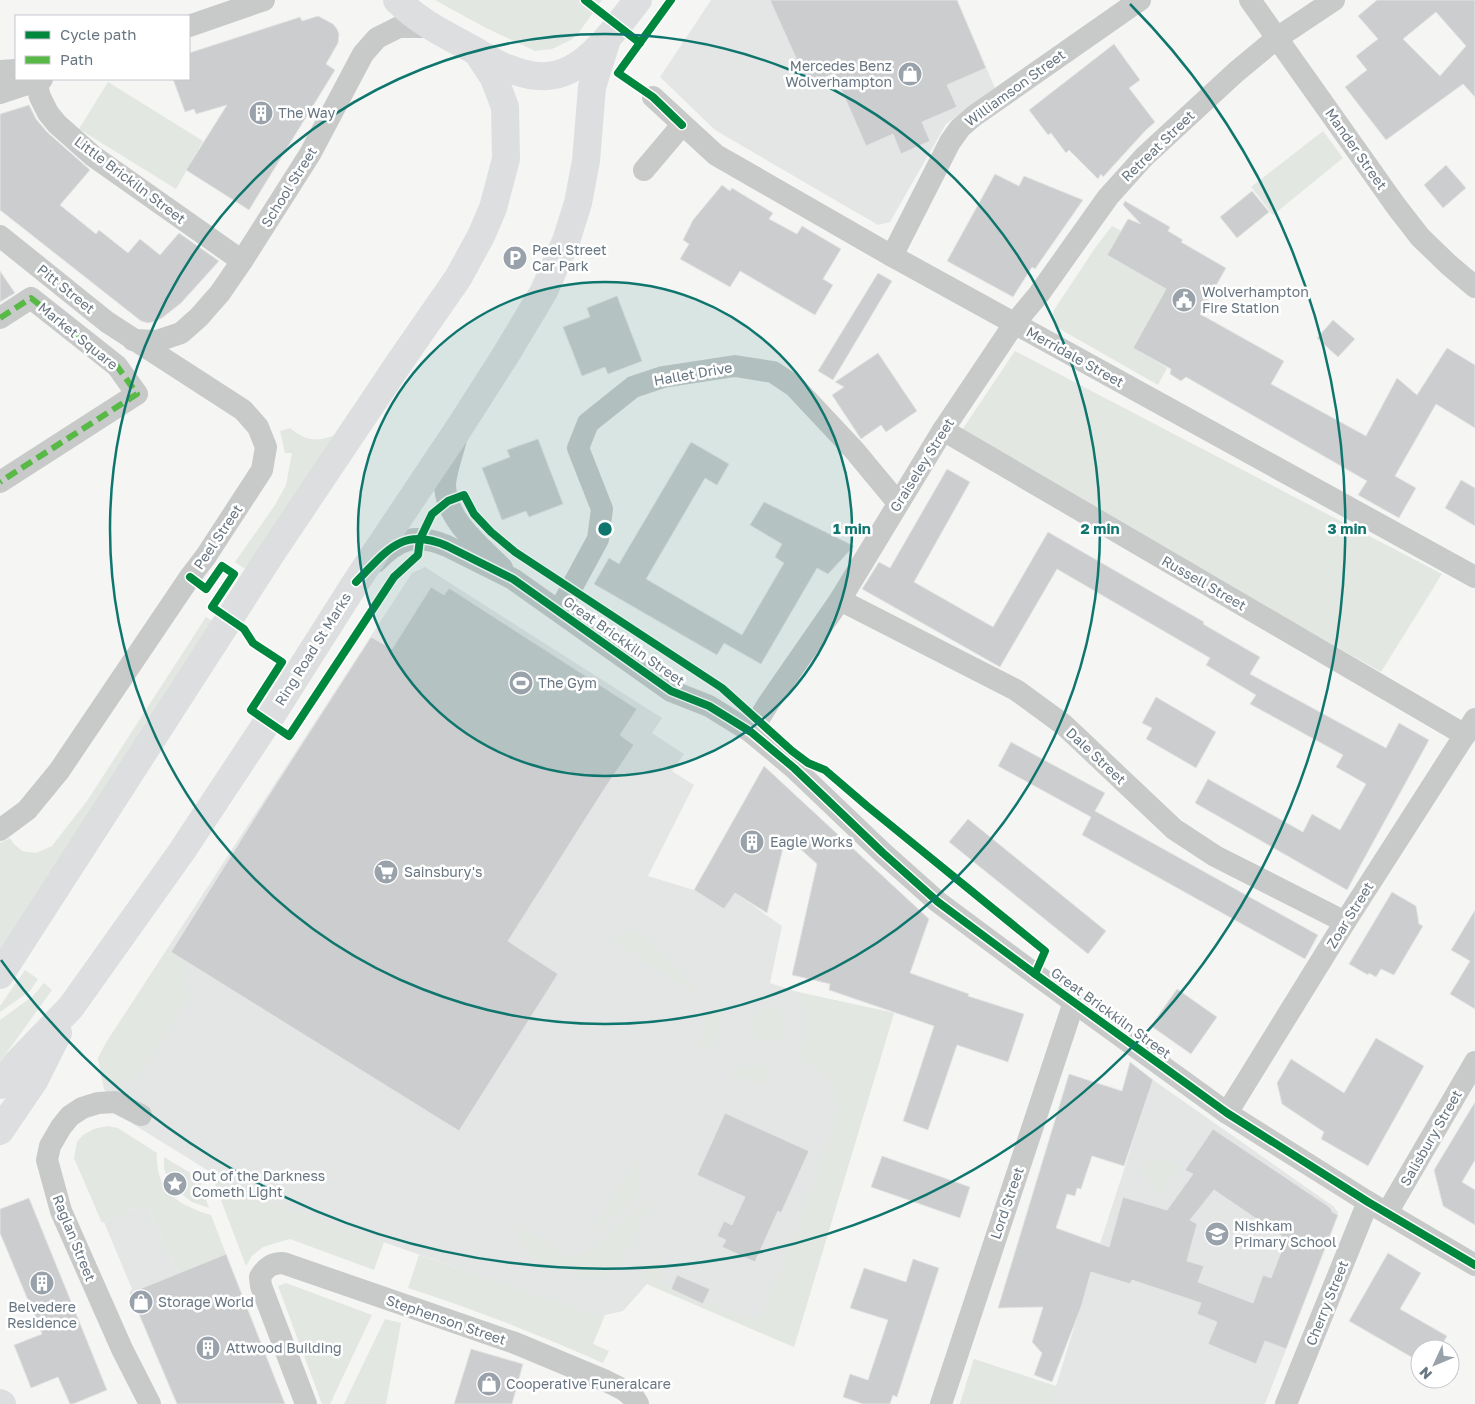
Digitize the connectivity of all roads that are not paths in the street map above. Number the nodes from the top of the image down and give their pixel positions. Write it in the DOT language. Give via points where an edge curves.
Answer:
graph roads {
  1 [pos="397,0"];
  2 [pos="638,0"];
  3 [pos="1140,0"];
  4 [pos="1250,0"];
  5 [pos="1334,0"];
  6 [pos="261,1"];
  7 [pos="190,26"];
  8 [pos="433,27"];
  9 [pos="1277,38"];
  10 [pos="607,39"];
  11 [pos="477,52"];
  12 [pos="15,70"];
  13 [pos="0,71"];
  14 [pos="39,80"];
  15 [pos="0,94"];
  16 [pos="654,97"];
  17 [pos="682,125"];
  18 [pos="644,170"];
  19 [pos="0,236"];
  20 [pos="892,256"];
  21 [pos="242,262"];
  22 [pos="1475,287"];
  23 [pos="0,318"];
  24 [pos="1014,324"];
  25 [pos="133,340"];
  26 [pos="459,428"];
  27 [pos="943,430"];
  28 [pos="0,482"];
  29 [pos="898,503"];
  30 [pos="1475,577"];
  31 [pos="513,579"];
  32 [pos="356,582"];
  33 [pos="840,600"];
  34 [pos="559,611"];
  35 [pos="1470,727"];
  36 [pos="751,732"];
  37 [pos="0,830"];
  38 [pos="1345,922"];
  39 [pos="0,975"];
  40 [pos="1074,1002"];
  41 [pos="71,1007"];
  42 [pos="1475,1062"];
  43 [pos="0,1085"];
  44 [pos="1227,1113"];
  45 [pos="141,1115"];
  46 [pos="0,1131"];
  47 [pos="1378,1208"];
  48 [pos="1475,1265"];
  49 [pos="144,1399"];
  50 [pos="306,1404"];
  51 [pos="638,1404"];
  52 [pos="941,1404"];
  53 [pos="1286,1404"];
  1 -- 8 [label="highway"];
  2 -- 10 [label="highway"];
  3 -- 20 [label="street, Williamson Street" via="960,128"];
  4 -- 9 [label="street, Mander Street"];
  5 -- 9 [label="street, Retreat Street"];
  6 -- 7 [label="street"];
  8 -- 11 [label="highway"];
  8 -- 21 [label="street, School Street" via="398,27 377,38 363,54 310,154"];
  9 -- 22 [label="street, Mander Street" via="1420,237"];
  9 -- 24 [label="street, Retreat Street" via="1144,157 1108,197"];
  10 -- 11 [label="highway" via="586,59 563,73 548,76 505,68"];
  10 -- 26 [label="highway, Ring Road St Marks" via="592,87 586,161 566,241 544,291"];
  11 -- 39 [label="highway" via="494,78 505,107 506,159 493,208 481,236 458,278 273,551"];
  12 -- 13 [label="street"];
  14 -- 15 [label="street"];
  14 -- 21 [label="street, Little Brickiln Street" via="40,97 57,124 94,156"];
  16 -- 17 [label="street, Merridale Street"];
  17 -- 18 [label="street"];
  17 -- 20 [label="street, Merridale Street" via="716,155"];
  19 -- 25 [label="street, Pitt Street"];
  20 -- 24 [label="street, Merridale Street"];
  21 -- 25 [label="street, School Street" via="220,294 181,333 157,341"];
  23 -- 28 [label="street, Market Square" via="31,298 118,366 137,394"];
  24 -- 27 [label="street, Graiseley Street"];
  24 -- 30 [label="street, Merridale Street"];
  25 -- 37 [label="street, Peel Street" via="243,410 258,427 266,447 262,470 59,771 27,810"];
  26 -- 31 [label="street" via="445,482 450,508 460,524"];
  26 -- 32 [label="highway, Ring Road St Marks"];
  27 -- 29 [label="street, Graiseley Street"];
  27 -- 35 [label="street, Russell Street"];
  29 -- 33 [label="street, Graiseley Street"];
  29 -- 34 [label="street, Hallet Drive" via="794,386 773,372 735,366 655,379 633,387 588,423 578,448 602,509 598,539"];
  31 -- 32 [label="street, Great Brickkiln Street" via="447,546 420,538 395,545"];
  31 -- 34 [label="street, Great Brickkiln Street"];
  32 -- 41 [label="highway, Ring Road St Marks" via="182,851"];
  33 -- 36 [label="street, Graiseley Street"];
  33 -- 38 [label="street, Dale Street" via="1016,690 1064,725 1174,829 1214,856"];
  34 -- 36 [label="street, Great Brickkiln Street" via="671,691 709,706"];
  35 -- 38 [label="street, Zoar Street"];
  36 -- 40 [label="street, Great Brickkiln Street" via="938,902"];
  38 -- 44 [label="street, Zoar Street"];
  40 -- 44 [label="street, Great Brickkiln Street"];
  40 -- 52 [label="street, Lord Street"];
  41 -- 43 [label="highway, Ring Road St Marks"];
  41 -- 46 [label="highway" via="34,1081"];
  42 -- 47 [label="street, Salisbury Street"];
  44 -- 47 [label="street, Great Brickkiln Street"];
  45 -- 49 [label="street, Raglan Street" via="115,1102 82,1108 61,1127 50,1146 47,1160 61,1211"];
  47 -- 48 [label="street, Great Brickkiln Street"];
  47 -- 53 [label="street, Cherry Street"];
  50 -- 51 [label="street, Stephenson Street" via="261,1286 260,1277 265,1268 275,1263 283,1263 515,1343 606,1381 624,1390"];
}
